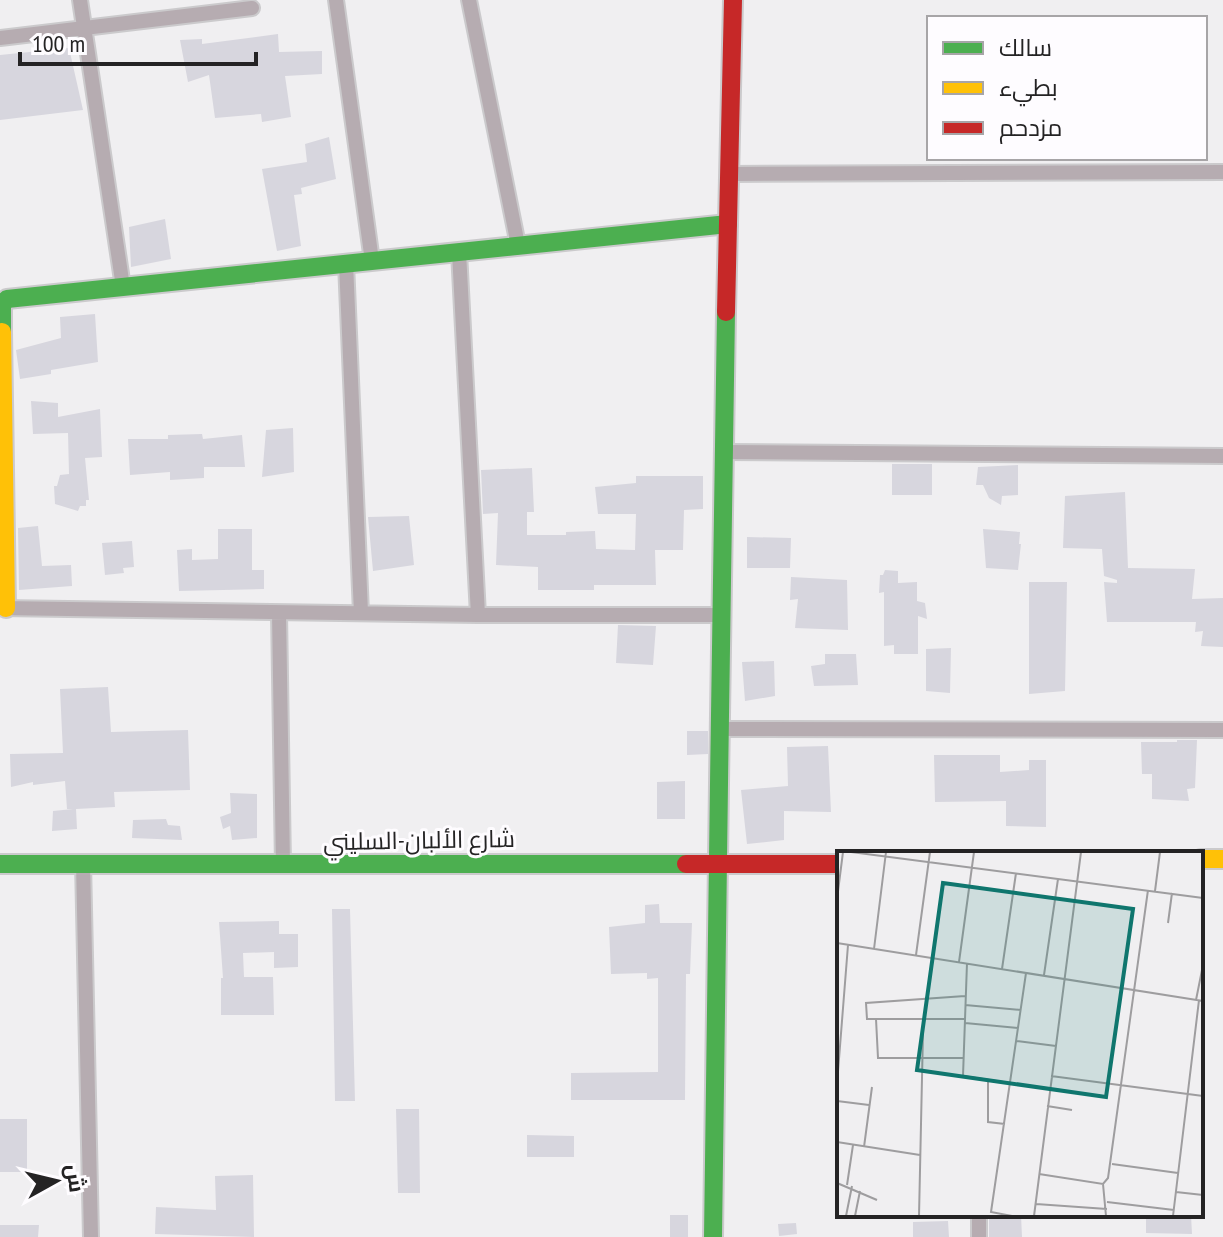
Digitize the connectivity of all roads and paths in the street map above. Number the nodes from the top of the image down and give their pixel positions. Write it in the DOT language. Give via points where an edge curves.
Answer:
graph roads {
  1 [pos="80,0"];
  2 [pos="336,0"];
  3 [pos="469,0"];
  4 [pos="733,0"];
  5 [pos="252,8"];
  6 [pos="84,28"];
  7 [pos="0,38"];
  8 [pos="1223,172"];
  9 [pos="731,174"];
  10 [pos="728,224"];
  11 [pos="518,245"];
  12 [pos="459,252"];
  13 [pos="372,261"];
  14 [pos="346,263"];
  15 [pos="123,287"];
  16 [pos="724,452"];
  17 [pos="1223,456"];
  18 [pos="2,468"];
  19 [pos="3,608"];
  20 [pos="279,613"];
  21 [pos="361,613"];
  22 [pos="478,615"];
  23 [pos="720,615"];
  24 [pos="721,729"];
  25 [pos="1223,730"];
  26 [pos="83,862"];
  27 [pos="0,864"];
  28 [pos="837,864"];
  29 [pos="283,866"];
  30 [pos="719,866"];
  31 [pos="91,1237"];
  32 [pos="713,1237"];
  1 -- 6 [label="street"];
  2 -- 13 [label="street"];
  3 -- 11 [label="street"];
  4 -- 9 [label="street"];
  5 -- 6 [label="street"];
  6 -- 7 [label="street"];
  6 -- 15 [label="street"];
  8 -- 9 [label="street"];
  9 -- 10 [label="street"];
  10 -- 11 [label="street"];
  10 -- 16 [label="street"];
  11 -- 12 [label="street"];
  12 -- 13 [label="street"];
  12 -- 22 [label="street"];
  13 -- 14 [label="street"];
  14 -- 15 [label="street"];
  14 -- 21 [label="street"];
  15 -- 18 [label="street" via="4,301"];
  16 -- 17 [label="street"];
  16 -- 23 [label="street"];
  18 -- 19 [label="street"];
  19 -- 20 [label="street"];
  20 -- 21 [label="street"];
  20 -- 29 [label="street"];
  21 -- 22 [label="street"];
  22 -- 23 [label="street"];
  23 -- 24 [label="street"];
  24 -- 25 [label="street"];
  24 -- 30 [label="street"];
  26 -- 27 [label="street, شارع الألبان-السليني"];
  26 -- 29 [label="street, شارع الألبان-السليني"];
  26 -- 31 [label="street"];
  28 -- 30 [label="street, شارع الألبان-السليني"];
  29 -- 30 [label="street, شارع الألبان-السليني"];
  30 -- 32 [label="street"];
}
